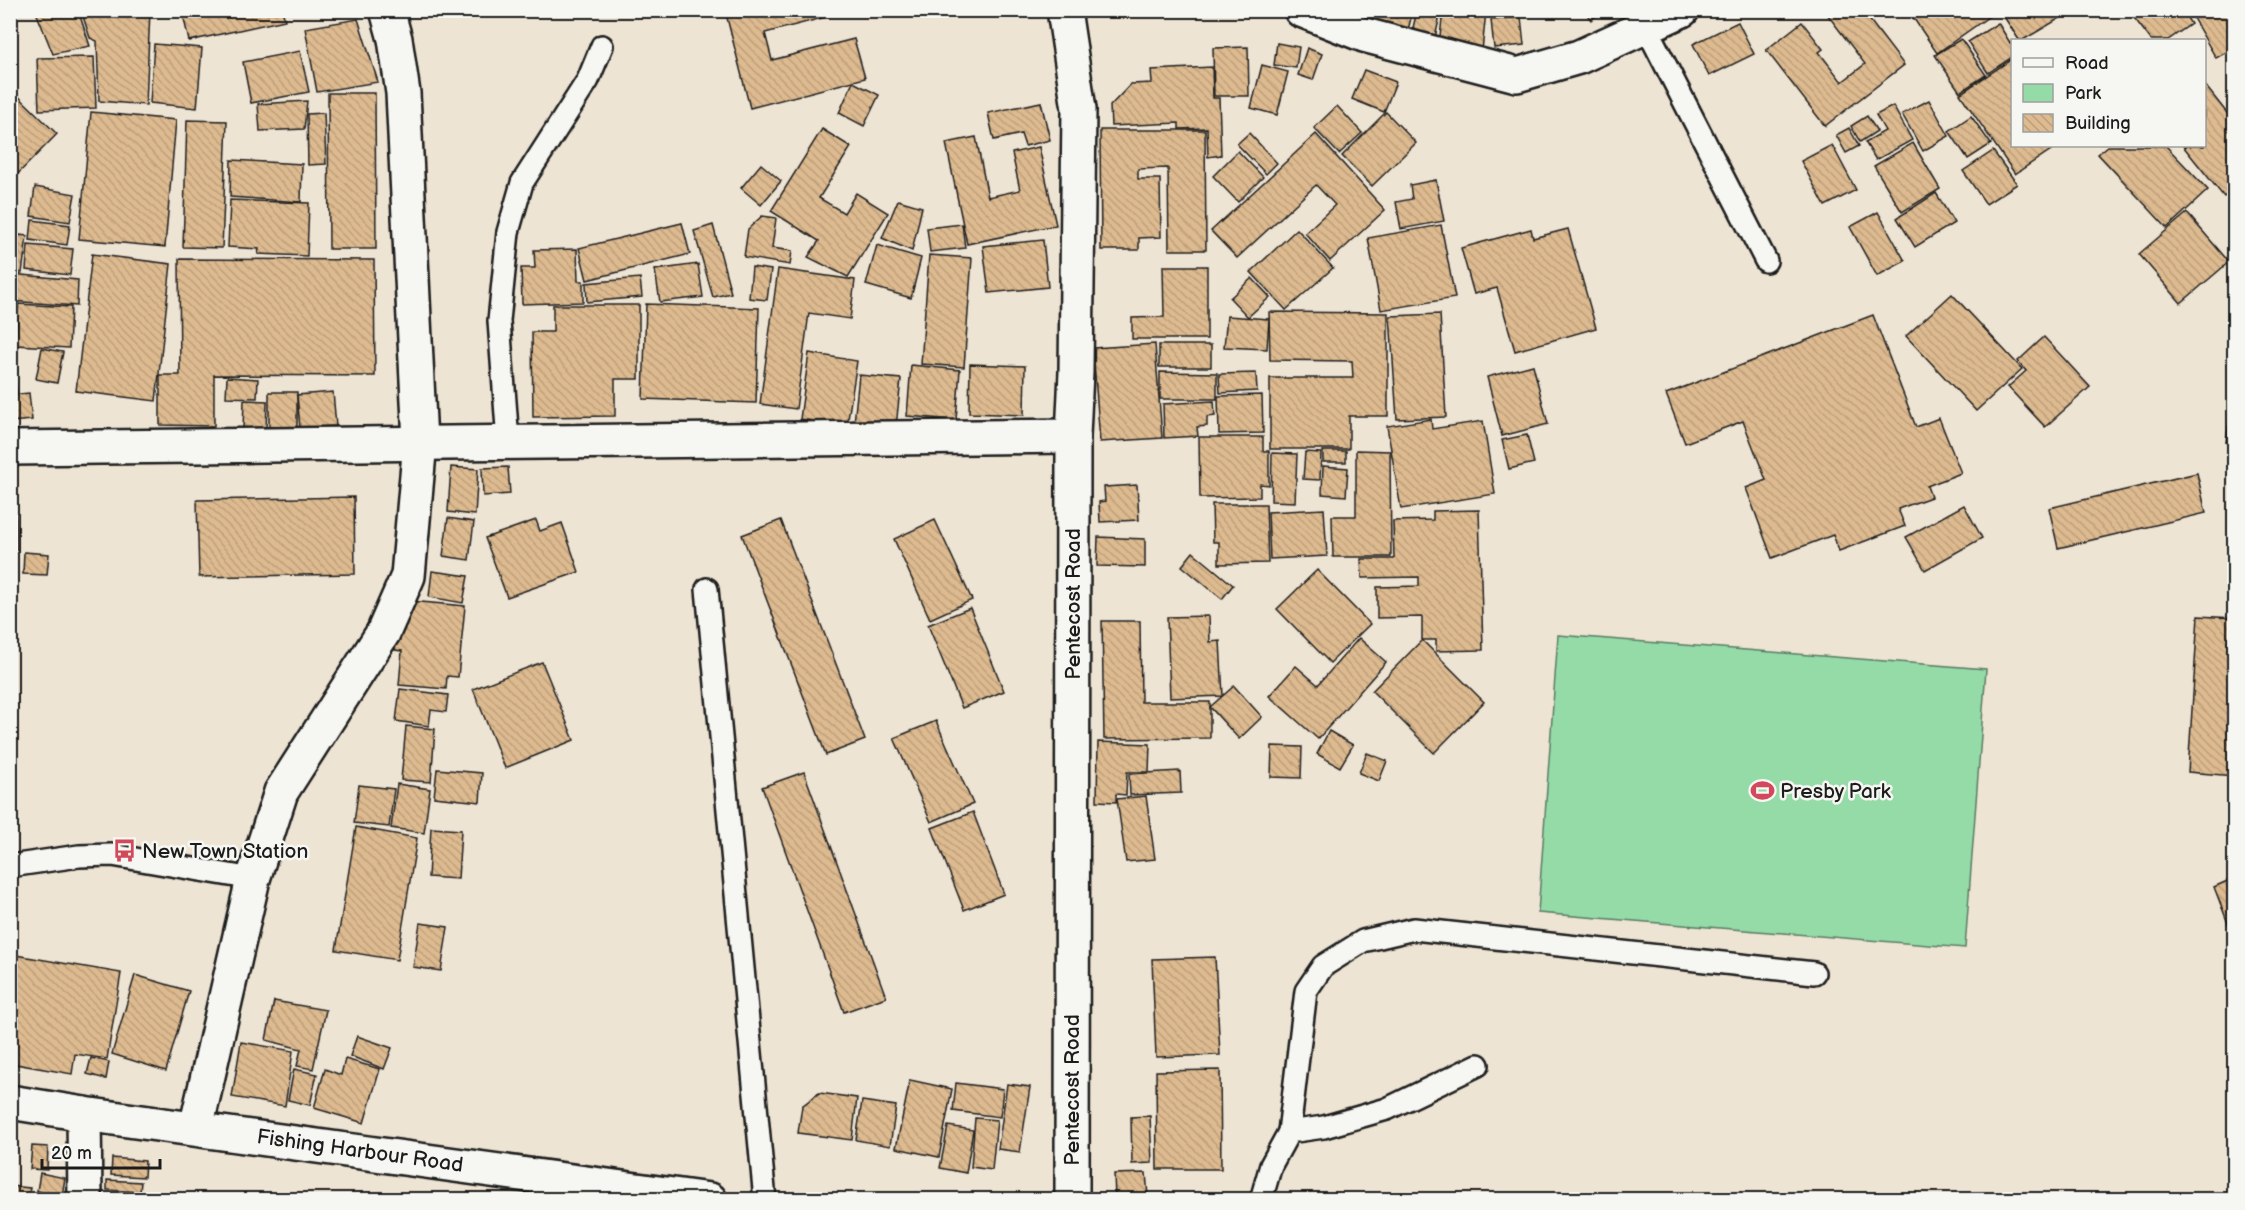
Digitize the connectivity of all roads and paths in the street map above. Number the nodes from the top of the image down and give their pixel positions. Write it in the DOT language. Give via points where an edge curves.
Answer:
graph roads {
  1 [pos="387,10"];
  2 [pos="1064,10"];
  3 [pos="1301,10"];
  4 [pos="1682,10"];
  5 [pos="1646,27"];
  6 [pos="602,46"];
  7 [pos="1766,261"];
  8 [pos="1073,436"];
  9 [pos="420,442"];
  10 [pos="508,442"];
  11 [pos="10,447"];
  12 [pos="706,589"];
  13 [pos="10,866"];
  14 [pos="254,879"];
  15 [pos="1814,973"];
  16 [pos="1478,1065"];
  17 [pos="10,1102"];
  18 [pos="84,1114"];
  19 [pos="196,1128"];
  20 [pos="1289,1132"];
  21 [pos="85,1200"];
  22 [pos="710,1200"];
  23 [pos="765,1200"];
  24 [pos="1072,1200"];
  25 [pos="1261,1200"];
  1 -- 9 [label="street" via="403,93"];
  2 -- 8 [label="street, Pentecost Road" via="1079,109"];
  3 -- 5 [label="street" via="1364,35 1517,75 1579,57"];
  4 -- 5 [label="street"];
  5 -- 7 [label="lane"];
  6 -- 10 [label="lane" via="588,80 522,183 508,232 499,321"];
  8 -- 10 [label="street"];
  8 -- 24 [label="street, Pentecost Road"];
  9 -- 10 [label="street"];
  9 -- 11 [label="street"];
  9 -- 14 [label="street" via="408,576 383,633 281,792"];
  12 -- 23 [label="lane"];
  13 -- 14 [label="lane" via="112,855"];
  14 -- 19 [label="street"];
  15 -- 20 [label="lane" via="1414,929 1363,942 1323,966 1306,991"];
  16 -- 20 [label="lane" via="1387,1109 1324,1127"];
  17 -- 18 [label="street, Fishing Harbour Road"];
  18 -- 19 [label="street, Fishing Harbour Road"];
  18 -- 21 [label="street"];
  19 -- 22 [label="street, Fishing Harbour Road"];
  20 -- 25 [label="lane" via="1271,1165"];
}
